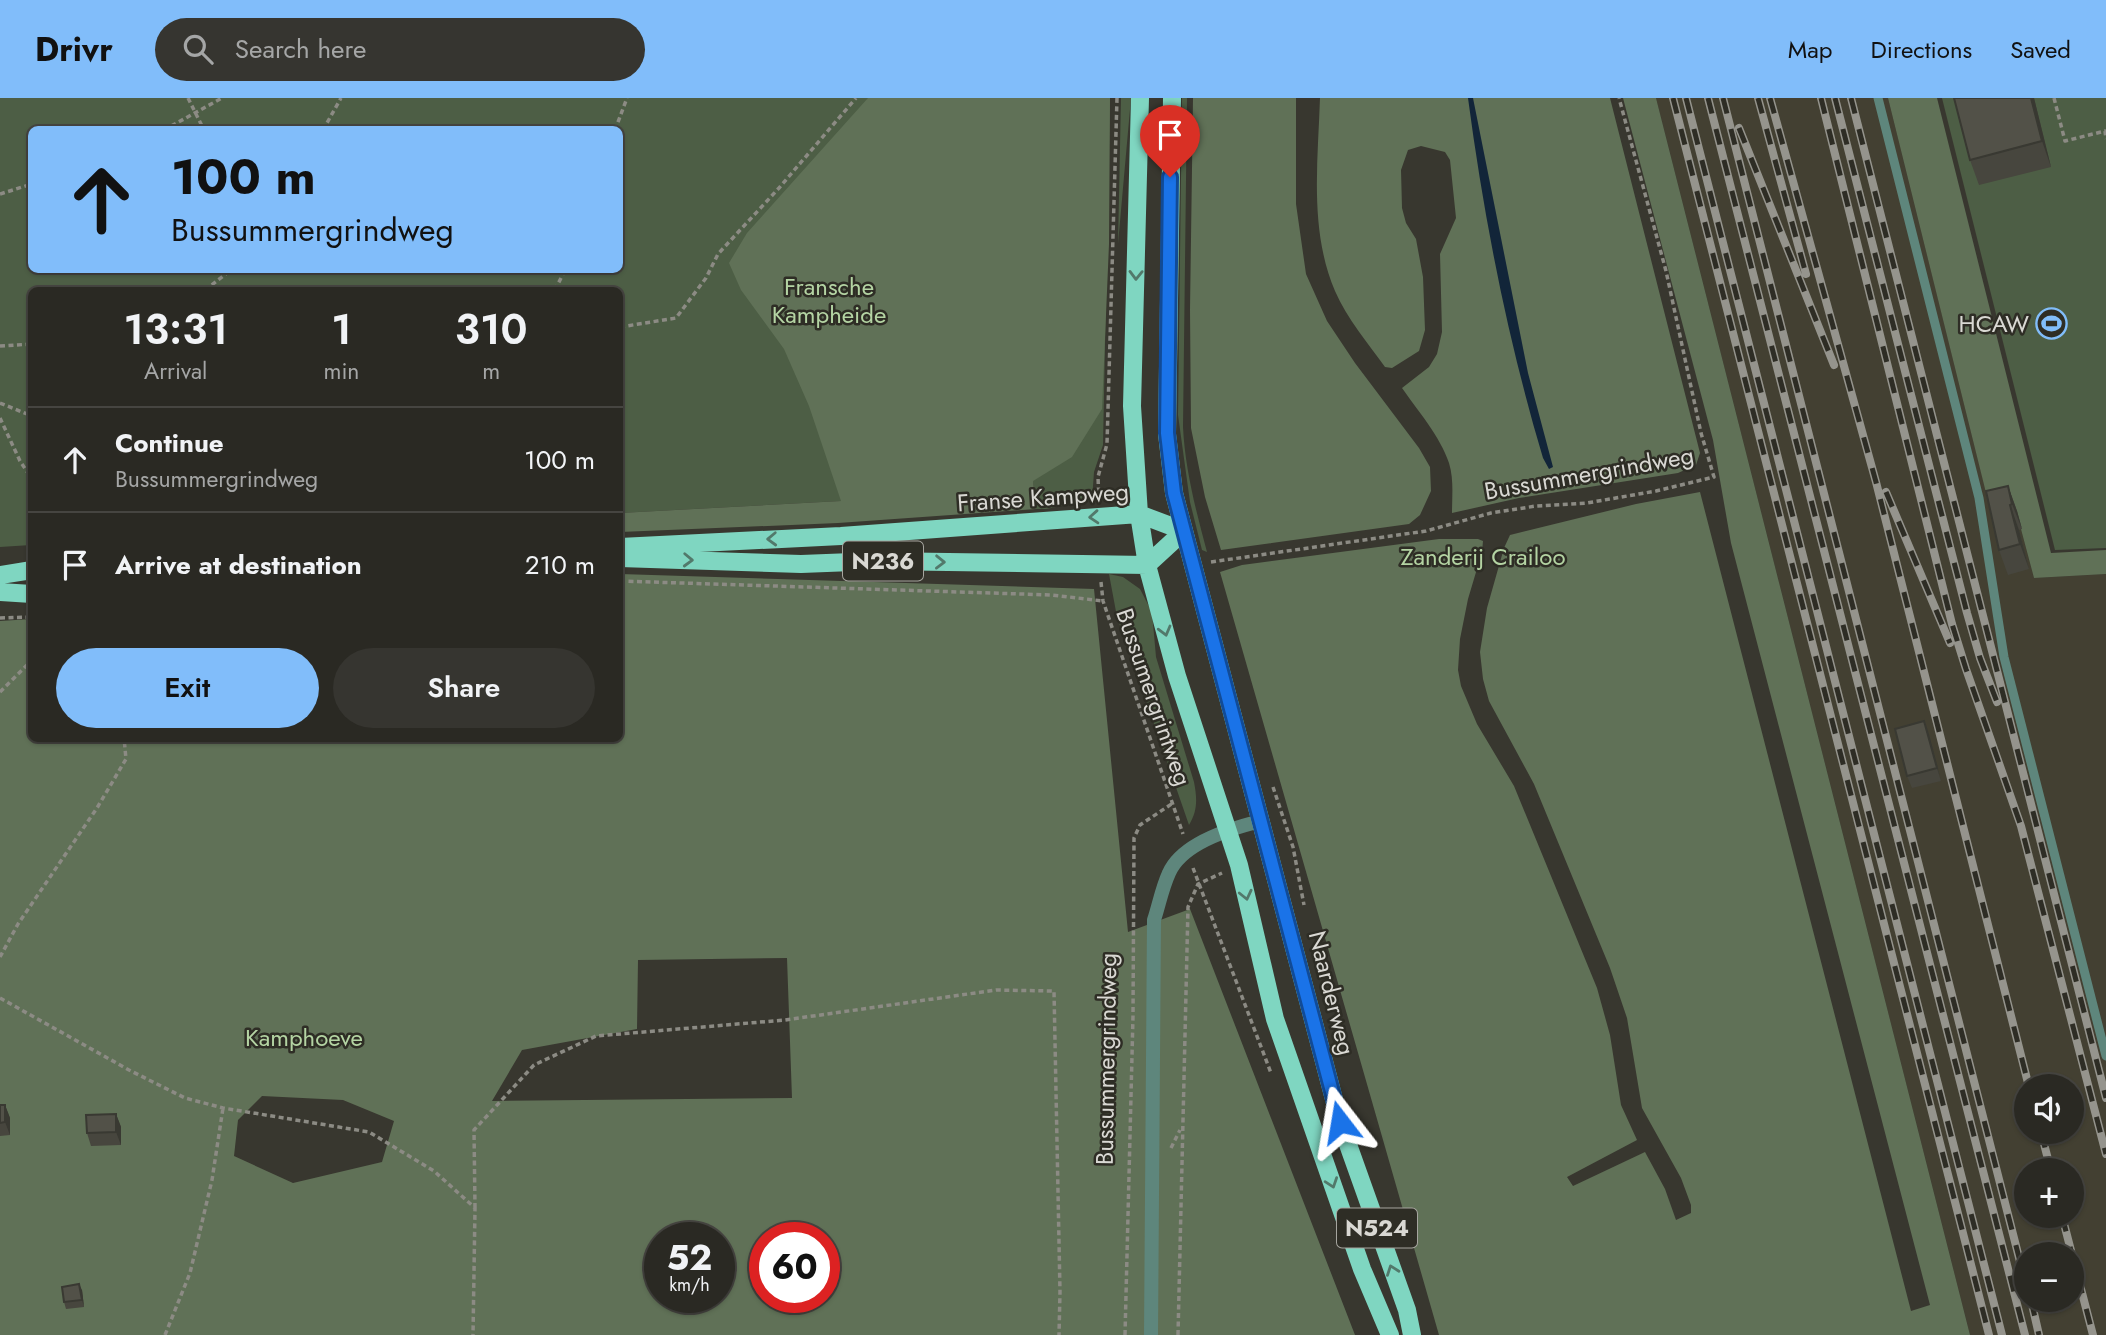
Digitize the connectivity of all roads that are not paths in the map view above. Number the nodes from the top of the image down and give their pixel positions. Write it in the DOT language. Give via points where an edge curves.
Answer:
graph roads {
  1 [pos="1140,98"];
  2 [pos="1172,98"];
  3 [pos="1878,98"];
  4 [pos="1139,514"];
  5 [pos="1184,531"];
  6 [pos="623,547"];
  7 [pos="623,558"];
  8 [pos="1147,565"];
  9 [pos="28,571"];
  10 [pos="0,575"];
  11 [pos="0,592"];
  12 [pos="28,594"];
  13 [pos="1261,821"];
  14 [pos="1227,830"];
  15 [pos="2106,1055"];
  16 [pos="1151,1335"];
  17 [pos="1390,1335"];
  18 [pos="1412,1335"];
  1 -- 4 [label="main road, one-way" via="1132,406"];
  2 -- 5 [label="main road" via="1167,433"];
  3 -- 15 [label="lane" via="1979,498 2004,657"];
  4 -- 5 [label="main road, Franse Kampweg / N236"];
  4 -- 6 [label="main road, Franse Kampweg / N236, one-way"];
  4 -- 8 [label="main road"];
  5 -- 8 [label="main road"];
  5 -- 13 [label="main road, N524"];
  7 -- 8 [label="main road, N236, one-way" via="801,564"];
  8 -- 14 [label="main road, N524, one-way"];
  9 -- 10 [label="main road"];
  11 -- 12 [label="main road"];
  13 -- 14 [label="street, Bussummergrindweg"];
  18 -- 13 [label="main road, Naarderweg / N524, one-way" via="1340,1122"];
  14 -- 16 [label="street, Bussummergrindweg" via="1188,851 1170,871 1154,920"];
  14 -- 17 [label="main road, N524, one-way" via="1275,1019 1362,1269"];
}
